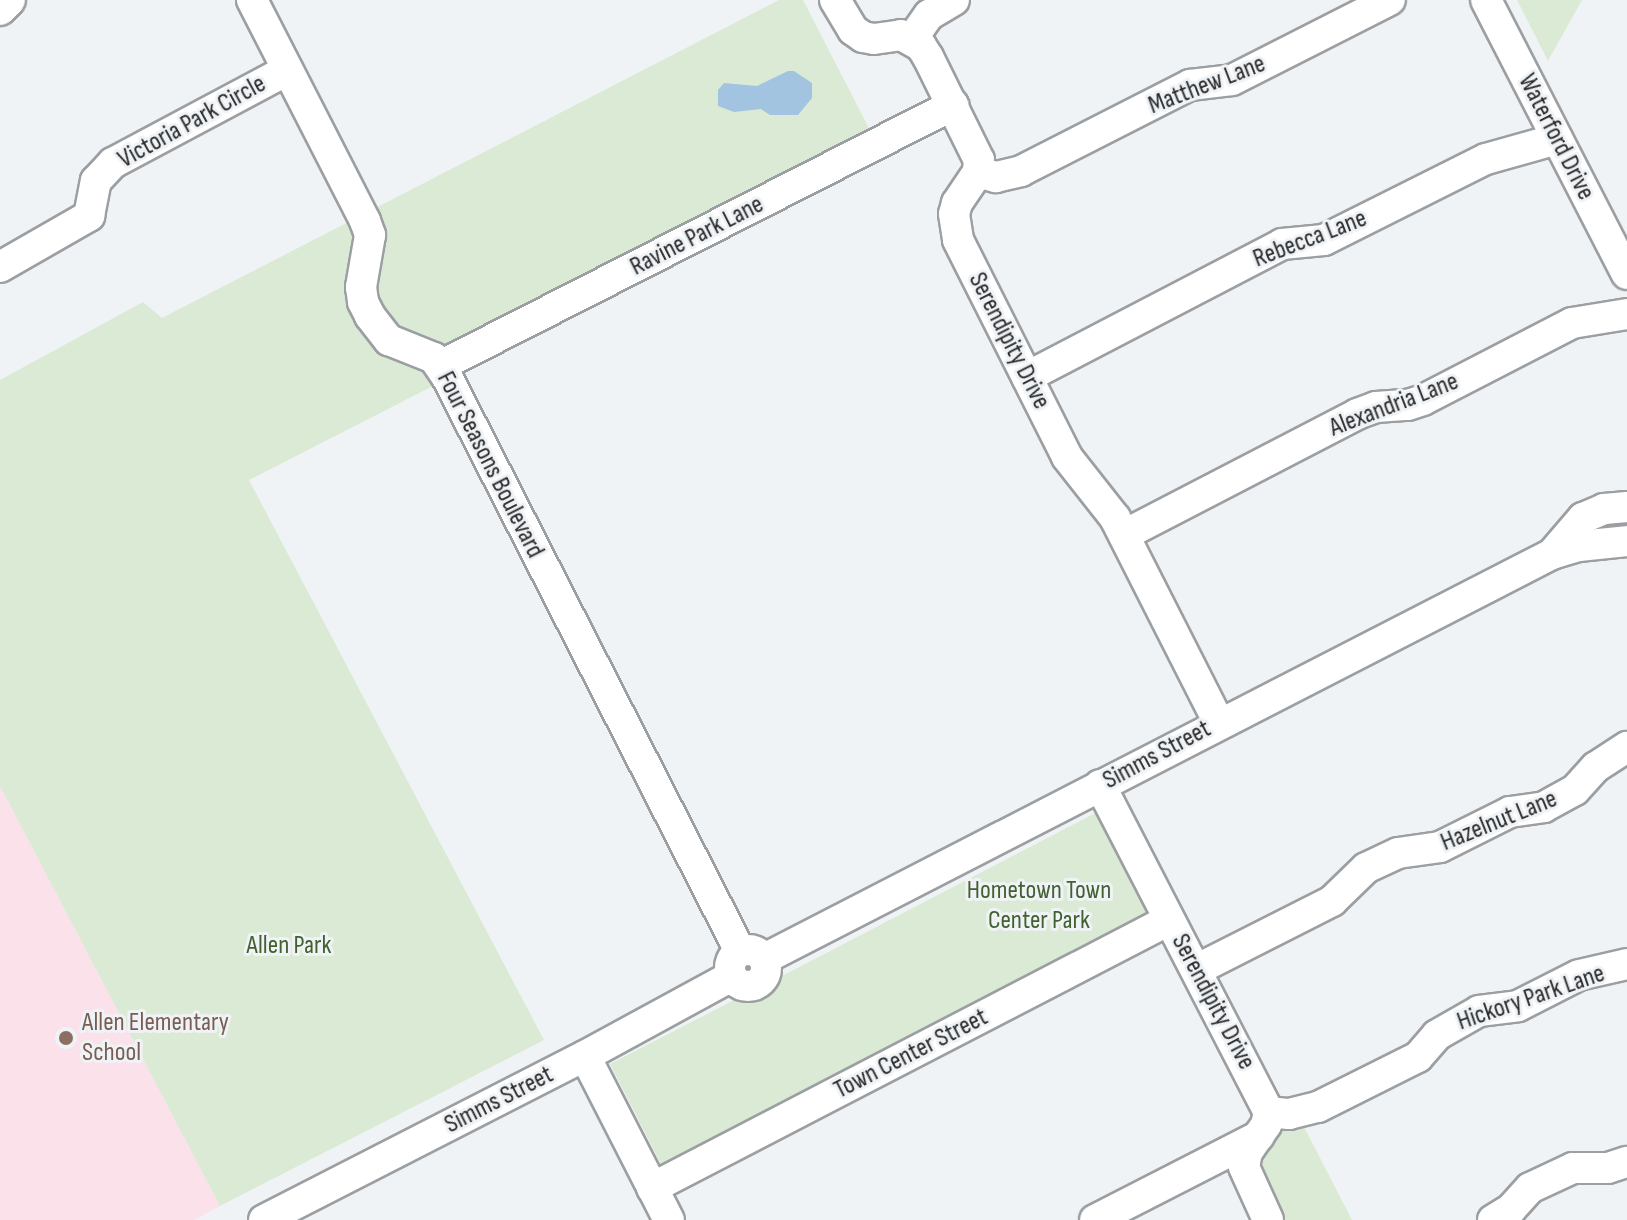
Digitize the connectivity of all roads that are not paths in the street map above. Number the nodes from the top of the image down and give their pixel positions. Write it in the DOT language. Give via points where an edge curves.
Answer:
graph roads {
  1 [pos="10,0"];
  2 [pos="252,0"];
  3 [pos="835,0"];
  4 [pos="954,0"];
  5 [pos="1390,0"];
  6 [pos="1486,0"];
  7 [pos="0,10"];
  8 [pos="912,39"];
  9 [pos="287,70"];
  10 [pos="953,105"];
  11 [pos="1557,139"];
  12 [pos="978,172"];
  13 [pos="0,267"];
  14 [pos="1627,274"];
  15 [pos="1627,314"];
  16 [pos="440,366"];
  17 [pos="1027,377"];
  18 [pos="1627,507"];
  19 [pos="1124,535"];
  20 [pos="1627,541"];
  21 [pos="1552,554"];
  22 [pos="1219,723"];
  23 [pos="1627,747"];
  24 [pos="1100,785"];
  25 [pos="1169,920"];
  26 [pos="745,962"];
  27 [pos="1627,964"];
  28 [pos="1196,970"];
  29 [pos="585,1056"];
  30 [pos="1264,1124"];
  31 [pos="1627,1162"];
  32 [pos="652,1188"];
  33 [pos="264,1220"];
  34 [pos="669,1220"];
  35 [pos="1095,1220"];
  36 [pos="1268,1220"];
  37 [pos="1493,1220"];
  1 -- 7 [label="street"];
  2 -- 9 [label="street, Four Seasons Boulevard"];
  3 -- 8 [label="street" via="863,37"];
  4 -- 8 [label="street" via="929,15"];
  5 -- 12 [label="street, Matthew Lane" via="1232,80 1190,85 1021,171 996,177"];
  6 -- 11 [label="street, Waterford Drive"];
  8 -- 10 [label="street" via="928,57"];
  9 -- 13 [label="street, Victoria Park Circle" via="113,163 96,181 89,216"];
  9 -- 16 [label="street, Four Seasons Boulevard" via="370,235 361,287 370,316 389,340 434,358"];
  10 -- 12 [label="street" via="974,145"];
  10 -- 16 [label="street, Ravine Park Lane"];
  11 -- 14 [label="street, Waterford Drive"];
  11 -- 17 [label="street, Rebecca Lane" via="1486,159 1324,240 1282,244"];
  12 -- 17 [label="street, Serendipity Drive" via="957,203 954,226"];
  15 -- 19 [label="street, Alexandria Lane" via="1572,323 1423,400 1357,414"];
  16 -- 26 [label="street, Four Seasons Boulevard"];
  17 -- 19 [label="street, Serendipity Drive" via="1075,471"];
  18 -- 21 [label="street, Simms Street" via="1583,518"];
  19 -- 22 [label="street, Serendipity Drive"];
  20 -- 21 [label="street, Simms Street"];
  21 -- 22 [label="street, Simms Street"];
  22 -- 24 [label="street, Simms Street"];
  23 -- 28 [label="street, Hazelnut Lane" via="1596,767 1575,790 1544,807 1503,815 1440,847 1398,853 1366,868 1332,901"];
  24 -- 25 [label="street, Serendipity Drive"];
  24 -- 26 [label="street, Simms Street"];
  25 -- 28 [label="street, Serendipity Drive"];
  25 -- 32 [label="street, Town Center Street"];
  26 -- 29 [label="street, Simms Street"];
  27 -- 30 [label="street, Hickory Park Lane" via="1579,975 1518,1006 1479,1011 1437,1035 1418,1057 1318,1107"];
  28 -- 30 [label="street, Serendipity Drive"];
  29 -- 32 [label="street"];
  29 -- 33 [label="street, Simms Street"];
  30 -- 35 [label="street, Hickory Park Lane"];
  30 -- 36 [label="street" via="1244,1167"];
  31 -- 37 [label="street" via="1573,1168 1530,1188"];
  32 -- 34 [label="street"];
}
